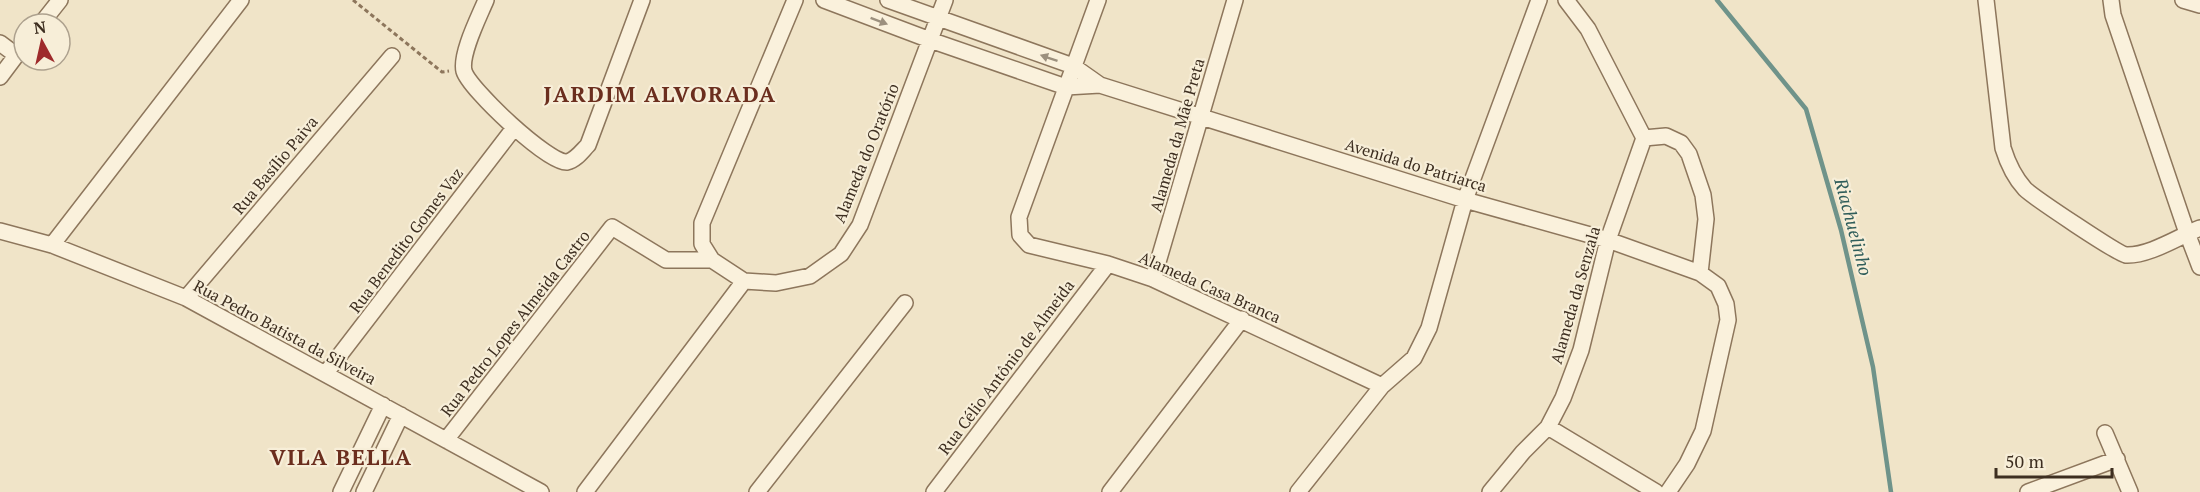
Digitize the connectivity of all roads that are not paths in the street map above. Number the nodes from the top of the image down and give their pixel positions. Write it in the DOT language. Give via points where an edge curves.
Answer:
graph roads {
  1 [pos="60,0"];
  2 [pos="241,0"];
  3 [pos="486,0"];
  4 [pos="642,0"];
  5 [pos="795,0"];
  6 [pos="824,0"];
  7 [pos="888,0"];
  8 [pos="945,0"];
  9 [pos="1098,0"];
  10 [pos="1235,0"];
  11 [pos="1539,0"];
  12 [pos="1566,0"];
  13 [pos="1986,0"];
  14 [pos="2111,0"];
  15 [pos="2183,0"];
  16 [pos="2200,5"];
  17 [pos="50,12"];
  18 [pos="938,19"];
  19 [pos="930,40"];
  20 [pos="392,56"];
  21 [pos="12,61"];
  22 [pos="1073,66"];
  23 [pos="0,77"];
  24 [pos="1100,85"];
  25 [pos="1066,87"];
  26 [pos="1200,117"];
  27 [pos="514,128"];
  28 [pos="1644,138"];
  29 [pos="1465,200"];
  30 [pos="0,231"];
  31 [pos="2193,231"];
  32 [pos="1608,240"];
  33 [pos="52,245"];
  34 [pos="712,260"];
  35 [pos="1108,264"];
  36 [pos="2200,267"];
  37 [pos="1700,273"];
  38 [pos="1154,279"];
  39 [pos="744,282"];
  40 [pos="186,298"];
  41 [pos="905,303"];
  42 [pos="1242,319"];
  43 [pos="326,373"];
  44 [pos="1382,386"];
  45 [pos="383,405"];
  46 [pos="401,415"];
  47 [pos="1548,427"];
  48 [pos="2105,433"];
  49 [pos="447,440"];
  50 [pos="2116,459"];
  51 [pos="341,492"];
  52 [pos="364,492"];
  53 [pos="541,492"];
  54 [pos="585,492"];
  55 [pos="757,492"];
  56 [pos="934,492"];
  57 [pos="1110,492"];
  58 [pos="1298,492"];
  59 [pos="1490,492"];
  60 [pos="1656,492"];
  61 [pos="1668,492"];
  62 [pos="2028,492"];
  63 [pos="2130,492"];
  1 -- 17 [label="street"];
  2 -- 33 [label="street"];
  3 -- 27 [label="street" via="466,53 464,70 470,82"];
  4 -- 27 [label="street" via="588,145 574,159 556,160"];
  5 -- 34 [label="street" via="702,223 702,244"];
  6 -- 19 [label="street, Avenida do Patriarca, one-way"];
  7 -- 18 [label="street, Avenida do Patriarca"];
  8 -- 18 [label="street, Alameda do Oratório"];
  9 -- 22 [label="street"];
  10 -- 26 [label="street, Alameda da Mãe Preta"];
  11 -- 29 [label="street"];
  12 -- 28 [label="street" via="1588,29"];
  13 -- 31 [label="street" via="2003,148 2018,181 2037,200 2123,255 2141,254"];
  14 -- 31 [label="street" via="2113,15"];
  15 -- 16 [label="street"];
  18 -- 19 [label="street, Alameda do Oratório"];
  22 -- 18 [label="street, Avenida do Patriarca, one-way"];
  19 -- 25 [label="street, Avenida do Patriarca"];
  19 -- 39 [label="street, Alameda do Oratório" via="860,225 842,254 810,276 776,283"];
  20 -- 40 [label="street, Rua Basílio Paiva"];
  21 -- 23 [label="street"];
  22 -- 24 [label="street, Avenida do Patriarca"];
  22 -- 25 [label="street"];
  24 -- 25 [label="street, Avenida do Patriarca"];
  24 -- 26 [label="street, Avenida do Patriarca"];
  25 -- 35 [label="street, Alameda Casa Branca" via="1019,217 1020,235 1029,245"];
  26 -- 29 [label="street, Avenida do Patriarca"];
  26 -- 38 [label="street, Alameda da Mãe Preta"];
  27 -- 43 [label="street, Rua Benedito Gomes Vaz"];
  28 -- 32 [label="street, Alameda da Senzala"];
  28 -- 37 [label="street" via="1666,136 1681,143 1689,154 1703,195 1706,219"];
  29 -- 32 [label="street, Avenida do Patriarca"];
  29 -- 44 [label="street" via="1429,328 1414,358"];
  30 -- 33 [label="street, Rua Pedro Batista da Silveira"];
  31 -- 36 [label="street"];
  32 -- 37 [label="street, Avenida do Patriarca"];
  32 -- 47 [label="street, Alameda da Senzala" via="1581,350"];
  33 -- 40 [label="street, Rua Pedro Batista da Silveira"];
  34 -- 39 [label="street"];
  34 -- 49 [label="street, Rua Pedro Lopes Almeida Castro" via="666,260 612,227"];
  35 -- 38 [label="street, Alameda Casa Branca"];
  35 -- 56 [label="street, Rua Célio Antônio de Almeida"];
  37 -- 61 [label="street, Avenida do Patriarca" via="1718,286 1728,320 1703,430"];
  38 -- 42 [label="street, Alameda Casa Branca"];
  39 -- 54 [label="street"];
  40 -- 43 [label="street, Rua Pedro Batista da Silveira"];
  41 -- 55 [label="street"];
  42 -- 44 [label="street, Alameda Casa Branca"];
  42 -- 57 [label="street"];
  43 -- 45 [label="street, Rua Pedro Batista da Silveira"];
  44 -- 58 [label="street"];
  45 -- 46 [label="street, Rua Pedro Batista da Silveira"];
  45 -- 51 [label="street"];
  46 -- 49 [label="street, Rua Pedro Batista da Silveira"];
  46 -- 52 [label="street"];
  47 -- 59 [label="street, Alameda da Senzala"];
  47 -- 60 [label="street"];
  48 -- 50 [label="street"];
  49 -- 53 [label="street, Rua Pedro Batista da Silveira"];
  50 -- 62 [label="street"];
  50 -- 63 [label="street"];
}
